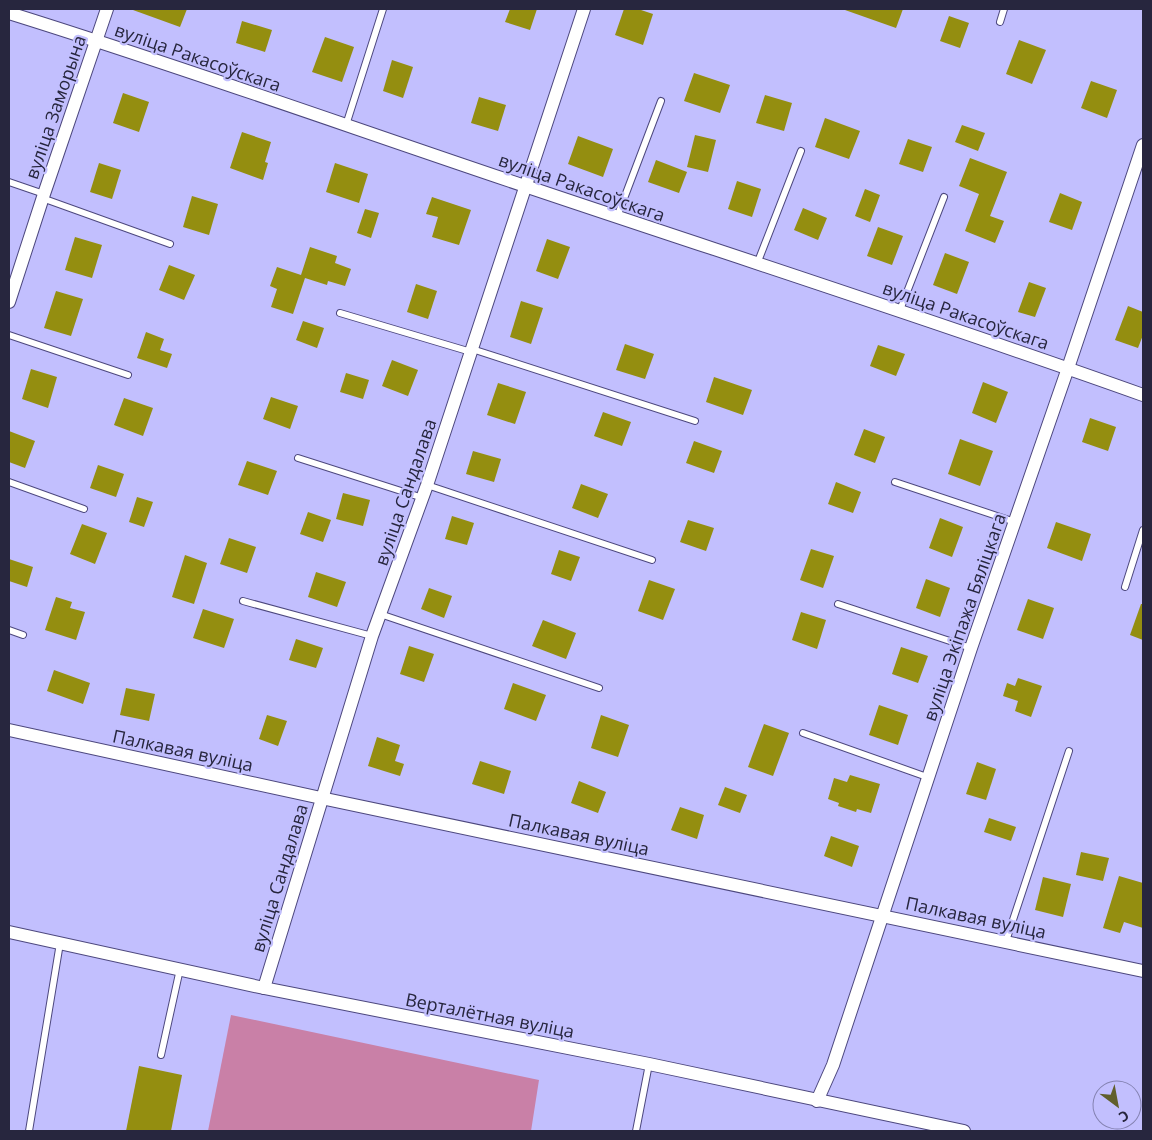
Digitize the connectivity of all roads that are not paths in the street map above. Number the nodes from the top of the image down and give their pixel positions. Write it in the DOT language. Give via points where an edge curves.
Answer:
graph roads {
  1 [pos="107,9"];
  2 [pos="383,9"];
  3 [pos="584,9"];
  4 [pos="1004,9"];
  5 [pos="9,13"];
  6 [pos="1000,22"];
  7 [pos="96,40"];
  8 [pos="661,101"];
  9 [pos="346,125"];
  10 [pos="1143,145"];
  11 [pos="801,151"];
  12 [pos="9,182"];
  13 [pos="525,186"];
  14 [pos="43,196"];
  15 [pos="944,197"];
  16 [pos="617,217"];
  17 [pos="170,244"];
  18 [pos="757,264"];
  19 [pos="9,302"];
  20 [pos="900,310"];
  21 [pos="340,313"];
  22 [pos="9,335"];
  23 [pos="471,350"];
  24 [pos="1068,368"];
  25 [pos="128,375"];
  26 [pos="1143,395"];
  27 [pos="695,421"];
  28 [pos="298,458"];
  29 [pos="9,482"];
  30 [pos="895,482"];
  31 [pos="425,492"];
  32 [pos="84,508"];
  33 [pos="1015,522"];
  34 [pos="1143,530"];
  35 [pos="652,560"];
  36 [pos="1125,587"];
  37 [pos="243,601"];
  38 [pos="838,604"];
  39 [pos="380,614"];
  40 [pos="9,630"];
  41 [pos="23,635"];
  42 [pos="372,636"];
  43 [pos="971,648"];
  44 [pos="599,688"];
  45 [pos="9,730"];
  46 [pos="803,733"];
  47 [pos="1069,751"];
  48 [pos="928,777"];
  49 [pos="321,798"];
  50 [pos="883,916"];
  51 [pos="9,932"];
  52 [pos="1006,941"];
  53 [pos="60,943"];
  54 [pos="180,970"];
  55 [pos="1143,971"];
  56 [pos="264,988"];
  57 [pos="161,1055"];
  58 [pos="649,1064"];
  59 [pos="817,1100"];
  60 [pos="29,1131"];
  61 [pos="636,1131"];
  62 [pos="964,1131"];
  1 -- 7 [label="street, вуліца Заморына"];
  2 -- 9 [label="lane"];
  3 -- 13 [label="street, вуліца Сандалава"];
  4 -- 6 [label="lane"];
  5 -- 7 [label="street, вуліца Ракасоўскага"];
  7 -- 9 [label="street, вуліца Ракасоўскага"];
  7 -- 14 [label="street, вуліца Заморына"];
  8 -- 16 [label="lane"];
  9 -- 13 [label="street, вуліца Ракасоўскага"];
  10 -- 24 [label="street, вуліца Экіпажа Бяліцкага"];
  11 -- 18 [label="lane"];
  12 -- 14 [label="lane"];
  13 -- 16 [label="street, вуліца Ракасоўскага"];
  13 -- 23 [label="street, вуліца Сандалава"];
  14 -- 17 [label="lane"];
  14 -- 19 [label="street, вуліца Заморына"];
  15 -- 20 [label="lane"];
  16 -- 18 [label="street, вуліца Ракасоўскага"];
  18 -- 20 [label="street, вуліца Ракасоўскага"];
  20 -- 24 [label="street, вуліца Ракасоўскага"];
  21 -- 23 [label="lane"];
  22 -- 25 [label="lane"];
  23 -- 27 [label="lane"];
  23 -- 31 [label="street, вуліца Сандалава"];
  24 -- 26 [label="street, вуліца Ракасоўскага"];
  24 -- 33 [label="street, вуліца Экіпажа Бяліцкага"];
  28 -- 31 [label="lane"];
  29 -- 32 [label="lane"];
  30 -- 33 [label="lane"];
  31 -- 35 [label="lane"];
  31 -- 39 [label="street, вуліца Сандалава"];
  33 -- 43 [label="street, вуліца Экіпажа Бяліцкага"];
  34 -- 36 [label="lane"];
  37 -- 42 [label="lane"];
  38 -- 43 [label="lane"];
  39 -- 42 [label="street, вуліца Сандалава"];
  39 -- 44 [label="lane"];
  40 -- 41 [label="lane"];
  42 -- 49 [label="street, вуліца Сандалава"];
  43 -- 48 [label="street, вуліца Экіпажа Бяліцкага"];
  45 -- 49 [label="street, Палкавая вуліца"];
  46 -- 48 [label="lane"];
  47 -- 52 [label="lane"];
  48 -- 50 [label="street, вуліца Экіпажа Бяліцкага"];
  49 -- 50 [label="street, Палкавая вуліца"];
  49 -- 56 [label="street, вуліца Сандалава"];
  50 -- 52 [label="street, Палкавая вуліца"];
  50 -- 59 [label="street, вуліца Экіпажа Бяліцкага" via="833,1065"];
  51 -- 53 [label="street, Верталётная вуліца"];
  52 -- 55 [label="street, Палкавая вуліца"];
  53 -- 54 [label="street, Верталётная вуліца"];
  53 -- 60 [label="lane"];
  54 -- 56 [label="street, Верталётная вуліца"];
  54 -- 57 [label="lane"];
  56 -- 58 [label="street, Верталётная вуліца"];
  58 -- 59 [label="street, Верталётная вуліца"];
  58 -- 61 [label="lane"];
  59 -- 62 [label="street, Верталётная вуліца"];
}
